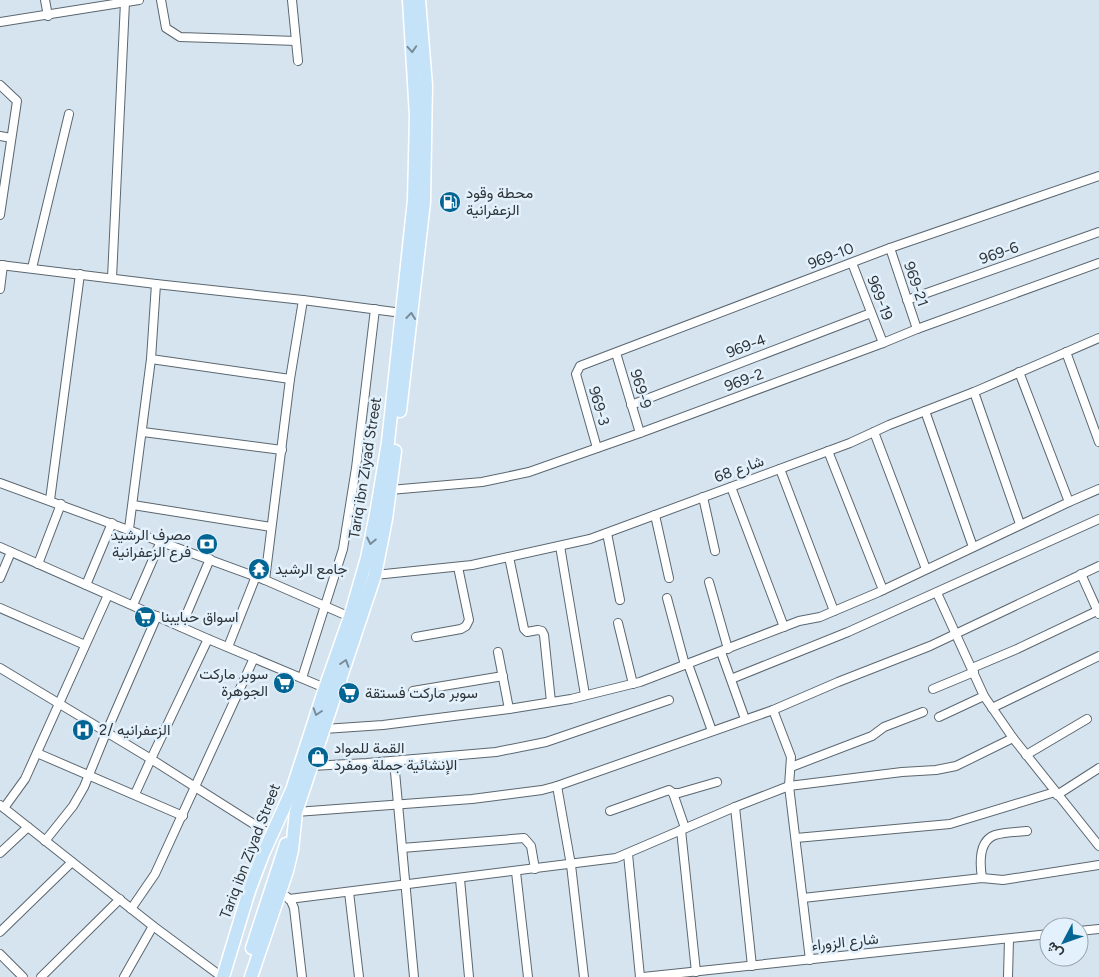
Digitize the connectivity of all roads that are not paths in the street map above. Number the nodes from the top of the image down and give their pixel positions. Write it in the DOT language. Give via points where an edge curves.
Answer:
graph roads {
  1 [pos="46,0"];
  2 [pos="139,0"];
  3 [pos="161,0"];
  4 [pos="292,0"];
  5 [pos="409,0"];
  6 [pos="419,0"];
  7 [pos="125,2"];
  8 [pos="94,3"];
  9 [pos="48,16"];
  10 [pos="0,22"];
  11 [pos="296,41"];
  12 [pos="298,61"];
  13 [pos="0,85"];
  14 [pos="69,114"];
  15 [pos="0,136"];
  16 [pos="11,138"];
  17 [pos="1099,176"];
  18 [pos="0,206"];
  19 [pos="0,215"];
  20 [pos="1099,232"];
  21 [pos="890,248"];
  22 [pos="852,263"];
  23 [pos="1099,263"];
  24 [pos="1,265"];
  25 [pos="32,268"];
  26 [pos="80,274"];
  27 [pos="112,278"];
  28 [pos="156,284"];
  29 [pos="0,289"];
  30 [pos="303,300"];
  31 [pos="907,300"];
  32 [pos="375,309"];
  33 [pos="402,313"];
  34 [pos="871,313"];
  35 [pos="917,329"];
  36 [pos="1099,338"];
  37 [pos="882,343"];
  38 [pos="1066,352"];
  39 [pos="616,353"];
  40 [pos="151,359"];
  41 [pos="577,370"];
  42 [pos="1019,372"];
  43 [pos="290,379"];
  44 [pos="974,392"];
  45 [pos="631,405"];
  46 [pos="925,411"];
  47 [pos="143,432"];
  48 [pos="874,432"];
  49 [pos="640,433"];
  50 [pos="1099,442"];
  51 [pos="597,448"];
  52 [pos="282,450"];
  53 [pos="828,451"];
  54 [pos="780,469"];
  55 [pos="0,483"];
  56 [pos="731,487"];
  57 [pos="1099,489"];
  58 [pos="390,490"];
  59 [pos="703,497"];
  60 [pos="50,500"];
  61 [pos="1069,502"];
  62 [pos="61,504"];
  63 [pos="133,505"];
  64 [pos="655,515"];
  65 [pos="1099,519"];
  66 [pos="112,523"];
  67 [pos="1020,524"];
  68 [pos="271,527"];
  69 [pos="129,529"];
  70 [pos="607,533"];
  71 [pos="161,541"];
  72 [pos="560,546"];
  73 [pos="0,547"];
  74 [pos="973,547"];
  75 [pos="715,551"];
  76 [pos="11,552"];
  77 [pos="509,557"];
  78 [pos="210,559"];
  79 [pos="38,564"];
  80 [pos="458,566"];
  81 [pos="1099,566"];
  82 [pos="926,569"];
  83 [pos="1082,574"];
  84 [pos="375,575"];
  85 [pos="256,576"];
  86 [pos="0,578"];
  87 [pos="669,578"];
  88 [pos="265,580"];
  89 [pos="709,582"];
  90 [pos="86,585"];
  91 [pos="883,590"];
  92 [pos="937,593"];
  93 [pos="108,595"];
  94 [pos="667,598"];
  95 [pos="620,600"];
  96 [pos="133,605"];
  97 [pos="326,606"];
  98 [pos="0,608"];
  99 [pos="834,611"];
  100 [pos="1098,613"];
  101 [pos="157,616"];
  102 [pos="350,617"];
  103 [pos="618,623"];
  104 [pos="181,627"];
  105 [pos="784,627"];
  106 [pos="956,633"];
  107 [pos="416,637"];
  108 [pos="208,639"];
  109 [pos="85,645"];
  110 [pos="228,647"];
  111 [pos="725,650"];
  112 [pos="498,652"];
  113 [pos="1099,656"];
  114 [pos="254,658"];
  115 [pos="686,665"];
  116 [pos="0,668"];
  117 [pos="973,670"];
  118 [pos="503,676"];
  119 [pos="302,678"];
  120 [pos="731,679"];
  121 [pos="633,684"];
  122 [pos="325,688"];
  123 [pos="934,689"];
  124 [pos="413,691"];
  125 [pos="585,695"];
  126 [pos="984,696"];
  127 [pos="669,700"];
  128 [pos="551,702"];
  129 [pos="59,704"];
  130 [pos="509,708"];
  131 [pos="992,708"];
  132 [pos="773,710"];
  133 [pos="923,712"];
  134 [pos="940,718"];
  135 [pos="745,719"];
  136 [pos="1087,719"];
  137 [pos="324,729"];
  138 [pos="712,731"];
  139 [pos="106,733"];
  140 [pos="1013,738"];
  141 [pos="37,753"];
  142 [pos="1026,755"];
  143 [pos="150,758"];
  144 [pos="394,760"];
  145 [pos="311,766"];
  146 [pos="791,767"];
  147 [pos="1099,768"];
  148 [pos="89,774"];
  149 [pos="717,782"];
  150 [pos="557,786"];
  151 [pos="790,786"];
  152 [pos="196,788"];
  153 [pos="292,790"];
  154 [pos="673,793"];
  155 [pos="136,794"];
  156 [pos="1056,794"];
  157 [pos="398,804"];
  158 [pos="2,807"];
  159 [pos="735,807"];
  160 [pos="610,810"];
  161 [pos="296,812"];
  162 [pos="183,816"];
  163 [pos="28,827"];
  164 [pos="683,829"];
  165 [pos="1027,831"];
  166 [pos="271,835"];
  167 [pos="796,838"];
  168 [pos="45,841"];
  169 [pos="1099,846"];
  170 [pos="402,848"];
  171 [pos="0,853"];
  172 [pos="628,854"];
  173 [pos="72,862"];
  174 [pos="572,865"];
  175 [pos="1099,865"];
  176 [pos="534,869"];
  177 [pos="516,872"];
  178 [pos="460,878"];
  179 [pos="982,878"];
  180 [pos="405,886"];
  181 [pos="349,892"];
  182 [pos="284,896"];
  183 [pos="803,898"];
  184 [pos="120,900"];
  185 [pos="131,909"];
  186 [pos="153,926"];
  187 [pos="0,932"];
  188 [pos="1039,935"];
  189 [pos="1009,938"];
  190 [pos="0,954"];
  191 [pos="810,960"];
  192 [pos="752,966"];
  193 [pos="696,972"];
  194 [pos="23,977"];
  195 [pos="41,977"];
  196 [pos="124,977"];
  197 [pos="223,977"];
  198 [pos="229,977"];
  199 [pos="242,977"];
  200 [pos="251,977"];
  201 [pos="302,977"];
  202 [pos="359,977"];
  203 [pos="414,977"];
  204 [pos="469,977"];
  205 [pos="528,977"];
  206 [pos="584,977"];
  207 [pos="642,977"];
  208 [pos="1008,977"];
  1 -- 9 [label="street"];
  2 -- 7 [label="street"];
  3 -- 11 [label="street" via="166,28 180,37"];
  4 -- 11 [label="street"];
  5 -- 33 [label="main road, Tariq ibn Ziyad Street, one-way" via="416,152"];
  58 -- 6 [label="main road, Tariq ibn Ziyad Street, one-way" via="424,202 426,85"];
  7 -- 8 [label="street"];
  7 -- 27 [label="street"];
  8 -- 9 [label="street"];
  9 -- 10 [label="street"];
  11 -- 12 [label="street"];
  13 -- 16 [label="street" via="17,101"];
  14 -- 25 [label="street"];
  15 -- 16 [label="street"];
  16 -- 18 [label="street"];
  17 -- 21 [label="street, 969-10"];
  18 -- 19 [label="street"];
  20 -- 31 [label="street, 969-6"];
  21 -- 22 [label="street, 969-10"];
  21 -- 31 [label="street, 969-21"];
  22 -- 34 [label="street, 969-19"];
  22 -- 39 [label="street, 969-10"];
  23 -- 35 [label="street, 969-2"];
  24 -- 25 [label="street"];
  24 -- 29 [label="street"];
  25 -- 26 [label="street"];
  26 -- 27 [label="street"];
  26 -- 60 [label="street"];
  27 -- 28 [label="street"];
  28 -- 30 [label="street"];
  28 -- 40 [label="street"];
  30 -- 32 [label="street"];
  30 -- 43 [label="street"];
  31 -- 35 [label="street, 969-21"];
  32 -- 33 [label="street"];
  32 -- 97 [label="street" via="343,549"];
  33 -- 102 [label="main road, Tariq ibn Ziyad Street, one-way" via="388,442 376,514"];
  34 -- 37 [label="street, 969-19"];
  34 -- 45 [label="street, 969-4"];
  35 -- 37 [label="street, 969-2"];
  36 -- 38 [label="street, شارع 68"];
  37 -- 49 [label="street, 969-2"];
  38 -- 42 [label="street, شارع 68"];
  38 -- 50 [label="street"];
  39 -- 41 [label="street, 969-10"];
  39 -- 45 [label="street, 969-9"];
  40 -- 43 [label="street"];
  40 -- 47 [label="street"];
  41 -- 51 [label="street, 969-3"];
  42 -- 44 [label="street, شارع 68"];
  42 -- 61 [label="street"];
  43 -- 52 [label="street"];
  44 -- 46 [label="street, شارع 68"];
  44 -- 67 [label="street"];
  45 -- 49 [label="street, 969-9"];
  46 -- 48 [label="street, شارع 68"];
  46 -- 74 [label="street"];
  47 -- 52 [label="street"];
  47 -- 63 [label="street"];
  48 -- 53 [label="street, شارع 68"];
  48 -- 82 [label="street"];
  49 -- 51 [label="street, 969-2"];
  51 -- 58 [label="street, 969-2" via="529,472 482,482"];
  52 -- 68 [label="street"];
  53 -- 54 [label="street, شارع 68"];
  53 -- 91 [label="street"];
  54 -- 56 [label="street, شارع 68"];
  54 -- 99 [label="street"];
  55 -- 60 [label="street"];
  56 -- 59 [label="street, شارع 68"];
  56 -- 105 [label="street"];
  57 -- 61 [label="street"];
  58 -- 84 [label="main road, Tariq ibn Ziyad Street"];
  59 -- 64 [label="street, شارع 68"];
  59 -- 75 [label="street"];
  60 -- 62 [label="street"];
  61 -- 67 [label="street"];
  62 -- 66 [label="street"];
  62 -- 79 [label="street"];
  63 -- 68 [label="street"];
  63 -- 69 [label="street"];
  64 -- 70 [label="street, شارع 68"];
  64 -- 87 [label="street"];
  65 -- 92 [label="street"];
  66 -- 69 [label="street"];
  66 -- 90 [label="street"];
  67 -- 74 [label="street"];
  68 -- 88 [label="street"];
  69 -- 71 [label="street"];
  70 -- 72 [label="street, شارع 68"];
  70 -- 95 [label="street"];
  71 -- 78 [label="street"];
  71 -- 96 [label="street"];
  72 -- 77 [label="street, شارع 68"];
  72 -- 125 [label="street"];
  73 -- 76 [label="street"];
  74 -- 82 [label="street"];
  76 -- 79 [label="street"];
  76 -- 86 [label="street"];
  77 -- 80 [label="street, شارع 68"];
  77 -- 128 [label="street" via="524,629 527,632 542,631 544,636"];
  78 -- 85 [label="street"];
  78 -- 104 [label="street"];
  79 -- 90 [label="street"];
  80 -- 84 [label="street, شارع 68"];
  80 -- 107 [label="street" via="469,620 466,626 461,630"];
  81 -- 83 [label="street"];
  82 -- 91 [label="street"];
  83 -- 100 [label="street"];
  83 -- 106 [label="street"];
  137 -- 84 [label="main road, Tariq ibn Ziyad Street, one-way"];
  85 -- 88 [label="street"];
  85 -- 110 [label="street"];
  88 -- 97 [label="street"];
  89 -- 111 [label="street"];
  90 -- 93 [label="street"];
  91 -- 99 [label="street"];
  92 -- 106 [label="street"];
  92 -- 120 [label="street"];
  93 -- 96 [label="street"];
  93 -- 109 [label="street"];
  94 -- 115 [label="street"];
  96 -- 101 [label="street"];
  97 -- 102 [label="street"];
  97 -- 119 [label="street"];
  98 -- 109 [label="street"];
  99 -- 105 [label="street"];
  100 -- 117 [label="street"];
  101 -- 104 [label="street"];
  101 -- 139 [label="street"];
  102 -- 122 [label="main road, Tariq ibn Ziyad Street"];
  103 -- 121 [label="street"];
  104 -- 108 [label="street"];
  105 -- 111 [label="street"];
  106 -- 117 [label="street"];
  106 -- 132 [label="street"];
  108 -- 110 [label="street"];
  108 -- 143 [label="street"];
  109 -- 129 [label="street"];
  110 -- 114 [label="street"];
  111 -- 115 [label="street"];
  111 -- 120 [label="street"];
  112 -- 118 [label="street"];
  113 -- 131 [label="street"];
  114 -- 119 [label="street"];
  114 -- 152 [label="street"];
  115 -- 121 [label="street"];
  115 -- 138 [label="street"];
  116 -- 129 [label="street"];
  117 -- 123 [label="street"];
  117 -- 126 [label="street"];
  118 -- 124 [label="street"];
  118 -- 130 [label="street"];
  119 -- 122 [label="street"];
  120 -- 135 [label="street"];
  121 -- 125 [label="street"];
  122 -- 153 [label="main road, Tariq ibn Ziyad Street, one-way"];
  125 -- 128 [label="street"];
  126 -- 131 [label="street"];
  126 -- 134 [label="street"];
  127 -- 144 [label="street" via="546,742 496,752"];
  128 -- 130 [label="street"];
  129 -- 139 [label="street"];
  129 -- 141 [label="street"];
  130 -- 137 [label="street" via="384,725"];
  131 -- 140 [label="street"];
  132 -- 135 [label="street"];
  132 -- 146 [label="street" via="791,757"];
  133 -- 146 [label="street" via="884,727 872,736"];
  135 -- 138 [label="street"];
  136 -- 142 [label="street"];
  137 -- 145 [label="main road, Tariq ibn Ziyad Street"];
  138 -- 150 [label="street"];
  139 -- 143 [label="street"];
  139 -- 148 [label="street"];
  140 -- 142 [label="street"];
  140 -- 151 [label="street" via="956,766"];
  141 -- 148 [label="street"];
  141 -- 158 [label="street" via="25,779"];
  142 -- 156 [label="street"];
  143 -- 152 [label="street"];
  143 -- 155 [label="street"];
  144 -- 145 [label="street"];
  144 -- 157 [label="street"];
  145 -- 161 [label="main road, Tariq ibn Ziyad Street"];
  146 -- 151 [label="street"];
  147 -- 156 [label="street"];
  148 -- 155 [label="street"];
  148 -- 168 [label="street" via="73,806"];
  149 -- 154 [label="street"];
  150 -- 157 [label="street" via="472,799"];
  150 -- 174 [label="street"];
  151 -- 159 [label="street"];
  151 -- 167 [label="street"];
  152 -- 162 [label="street"];
  152 -- 166 [label="street"];
  153 -- 166 [label="main road, Tariq ibn Ziyad Street"];
  153 -- 198 [label="main road"];
  154 -- 160 [label="street" via="670,790"];
  154 -- 164 [label="street"];
  155 -- 162 [label="street"];
  156 -- 167 [label="street" via="950,824"];
  156 -- 169 [label="street"];
  157 -- 161 [label="street"];
  157 -- 170 [label="street"];
  158 -- 163 [label="street"];
  159 -- 164 [label="street"];
  159 -- 192 [label="street"];
  161 -- 182 [label="main road, Tariq ibn Ziyad Street"];
  161 -- 199 [label="main road"];
  162 -- 185 [label="street" via="155,874"];
  163 -- 168 [label="street"];
  163 -- 171 [label="street"];
  164 -- 172 [label="street"];
  164 -- 193 [label="street"];
  165 -- 179 [label="street" via="993,836 987,842 982,850"];
  166 -- 197 [label="main road, Tariq ibn Ziyad Street" via="238,923"];
  167 -- 183 [label="street"];
  168 -- 173 [label="street"];
  170 -- 176 [label="street" via="524,838 531,846"];
  170 -- 180 [label="street"];
  172 -- 174 [label="street"];
  172 -- 207 [label="street"];
  173 -- 184 [label="street"];
  173 -- 187 [label="street"];
  174 -- 176 [label="street"];
  174 -- 206 [label="street"];
  175 -- 179 [label="street" via="1002,880"];
  176 -- 177 [label="street"];
  177 -- 178 [label="street"];
  177 -- 205 [label="street"];
  178 -- 180 [label="street"];
  178 -- 204 [label="street"];
  179 -- 183 [label="street"];
  180 -- 181 [label="street"];
  180 -- 203 [label="street"];
  181 -- 182 [label="street"];
  181 -- 202 [label="street"];
  182 -- 200 [label="main road, Tariq ibn Ziyad Street"];
  182 -- 201 [label="street" via="294,908"];
  183 -- 191 [label="street"];
  184 -- 185 [label="street"];
  184 -- 195 [label="street"];
  185 -- 186 [label="street"];
  186 -- 196 [label="street"];
  186 -- 197 [label="street"];
  188 -- 189 [label="street, شارع الزوراء"];
  189 -- 191 [label="street, شارع الزوراء"];
  189 -- 208 [label="street"];
  190 -- 194 [label="street"];
  191 -- 192 [label="street, شارع الزوراء"];
  192 -- 193 [label="street, شارع الزوراء"];
  193 -- 207 [label="street, شارع الزوراء"];
}
